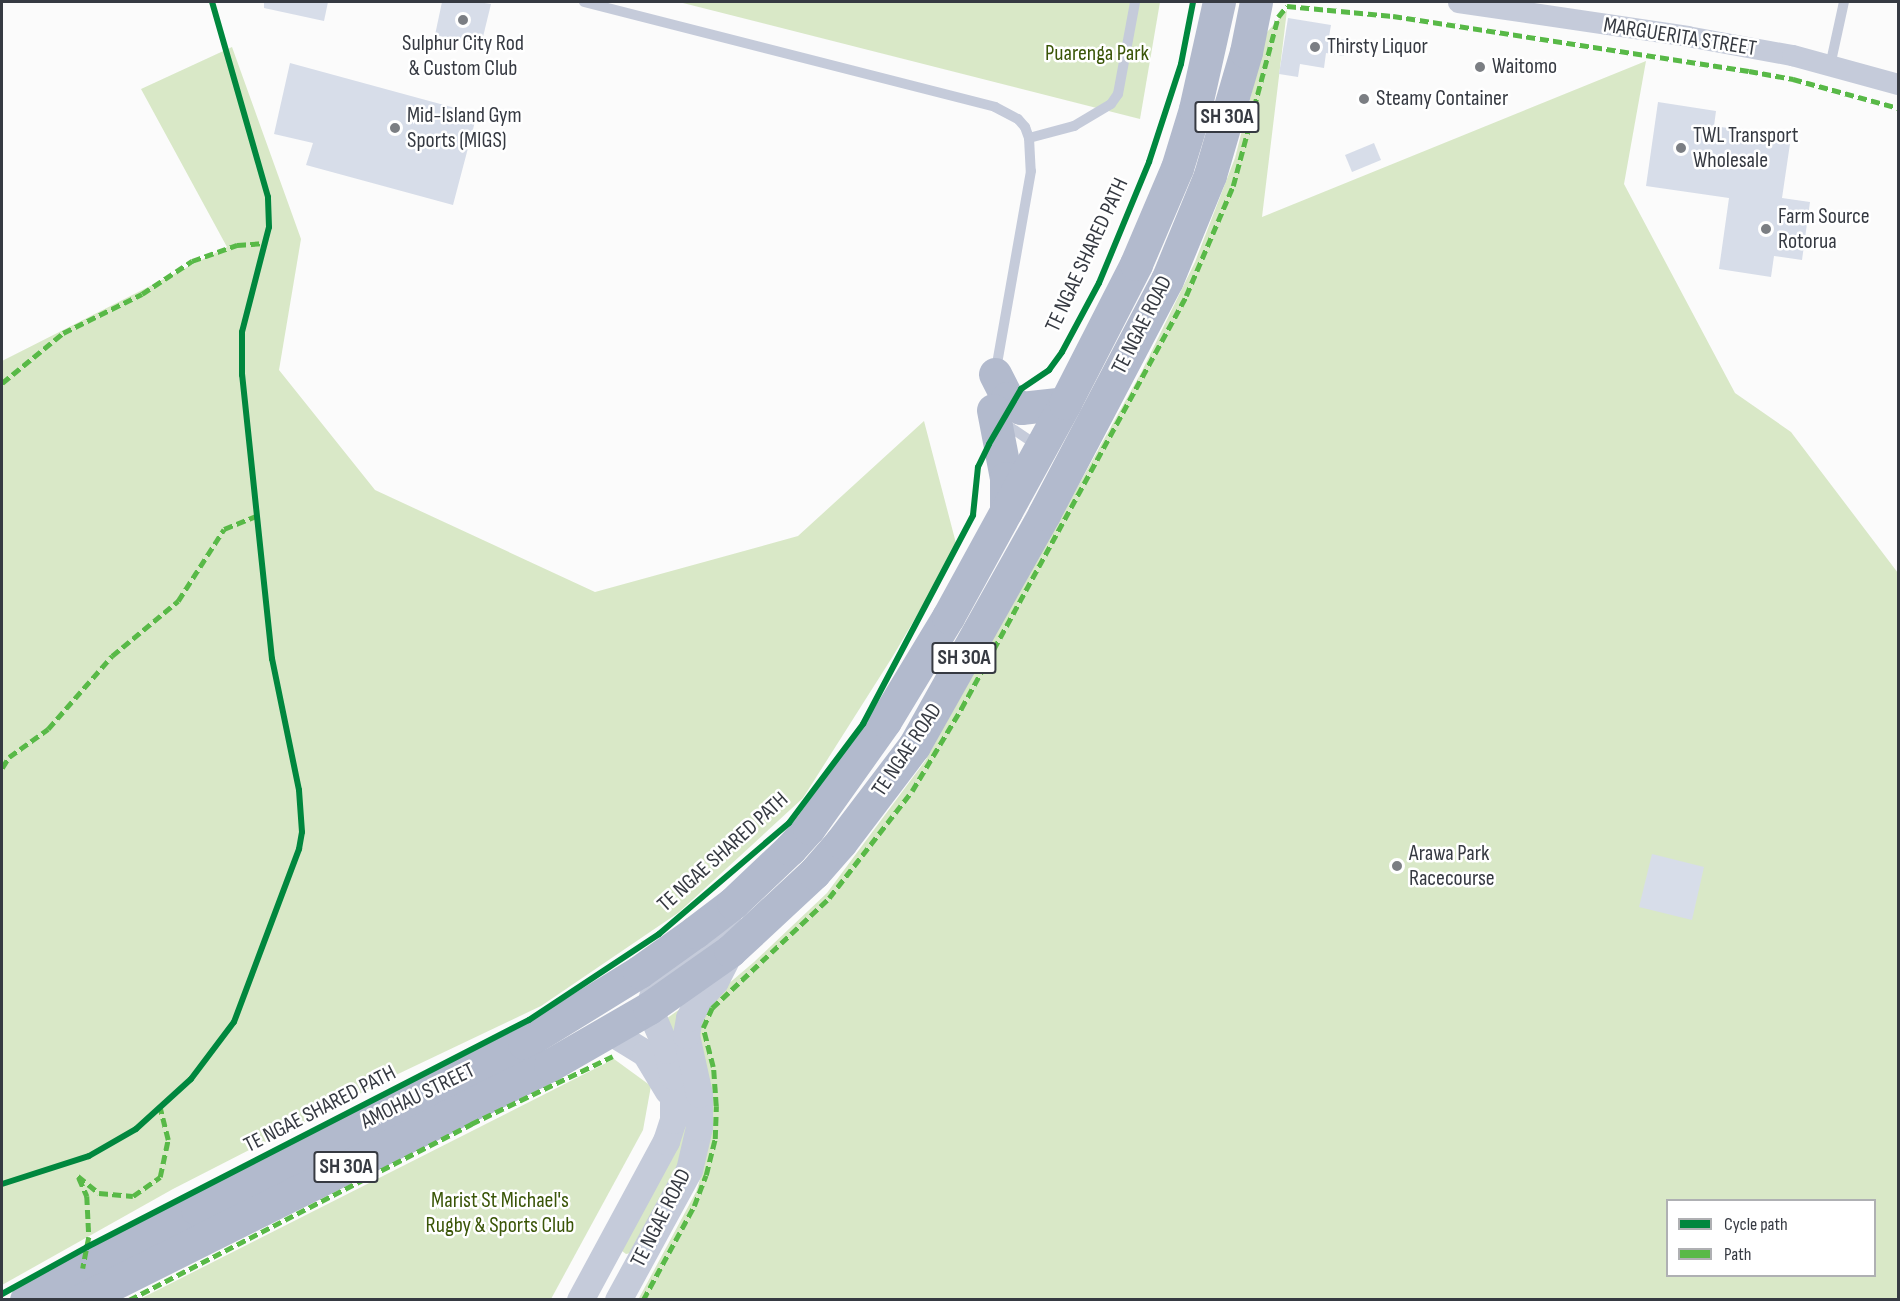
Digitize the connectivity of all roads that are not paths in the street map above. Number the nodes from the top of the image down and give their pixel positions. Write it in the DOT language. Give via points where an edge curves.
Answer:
graph roads {
  1 [pos="584,2"];
  2 [pos="1135,2"];
  3 [pos="1219,2"];
  4 [pos="1256,2"];
  5 [pos="1469,2"];
  6 [pos="1844,2"];
  7 [pos="1830,66"];
  8 [pos="1899,84"];
  9 [pos="1029,138"];
  10 [pos="992,395"];
  11 [pos="1065,403"];
  12 [pos="1056,455"];
  13 [pos="1006,511"];
  14 [pos="733,903"];
  15 [pos="730,951"];
  16 [pos="649,1008"];
  17 [pos="609,1031"];
  18 [pos="673,1100"];
  19 [pos="602,1260"];
  20 [pos="624,1288"];
  21 [pos="26,1299"];
  22 [pos="81,1299"];
  23 [pos="580,1299"];
  1 -- 9 [label="lane" via="995,107 1017,119"];
  2 -- 9 [label="lane" via="1118,94 1111,104 1074,126"];
  3 -- 11 [label="main road, TE NGAE ROAD / SH 30A" via="1177,168 1136,264"];
  4 -- 12 [label="main road, TE NGAE ROAD / SH 30A" via="1246,52 1210,175 1167,280"];
  5 -- 7 [label="street, MARGUERITA STREET" via="1687,36"];
  6 -- 7 [label="lane"];
  7 -- 8 [label="street, MARGUERITA STREET"];
  9 -- 10 [label="lane" via="1031,171"];
  10 -- 11 [label="main road" via="1007,398 1021,408"];
  10 -- 12 [label="lane" via="1012,430"];
  10 -- 13 [label="main road" via="1006,478"];
  11 -- 12 [label="main road, TE NGAE ROAD / SH 30A"];
  12 -- 13 [label="main road, TE NGAE ROAD / SH 30A"];
  12 -- 15 [label="main road, TE NGAE ROAD / SH 30A" via="914,746 821,865"];
  13 -- 14 [label="main road, TE NGAE ROAD / SH 30A" via="942,627 840,786 790,849"];
  14 -- 16 [label="street, TE NGAE ROAD" via="717,937 663,977 654,989"];
  14 -- 21 [label="main road, AMOHAU STREET / SH 30A" via="639,972 524,1043"];
  15 -- 16 [label="main road, AMOHAU STREET / SH 30A"];
  15 -- 20 [label="street, TE NGAE ROAD" via="689,1018 686,1035 699,1094 699,1127 689,1170"];
  16 -- 17 [label="main road, AMOHAU STREET / SH 30A"];
  16 -- 18 [label="street, TE NGAE ROAD" via="667,1050"];
  17 -- 18 [label="street" via="645,1053"];
  17 -- 22 [label="main road, AMOHAU STREET / SH 30A" via="550,1065"];
  18 -- 19 [label="street, TE NGAE ROAD" via="673,1120 666,1141"];
  19 -- 20 [label="street"];
  19 -- 23 [label="street, TE NGAE ROAD"];
}
